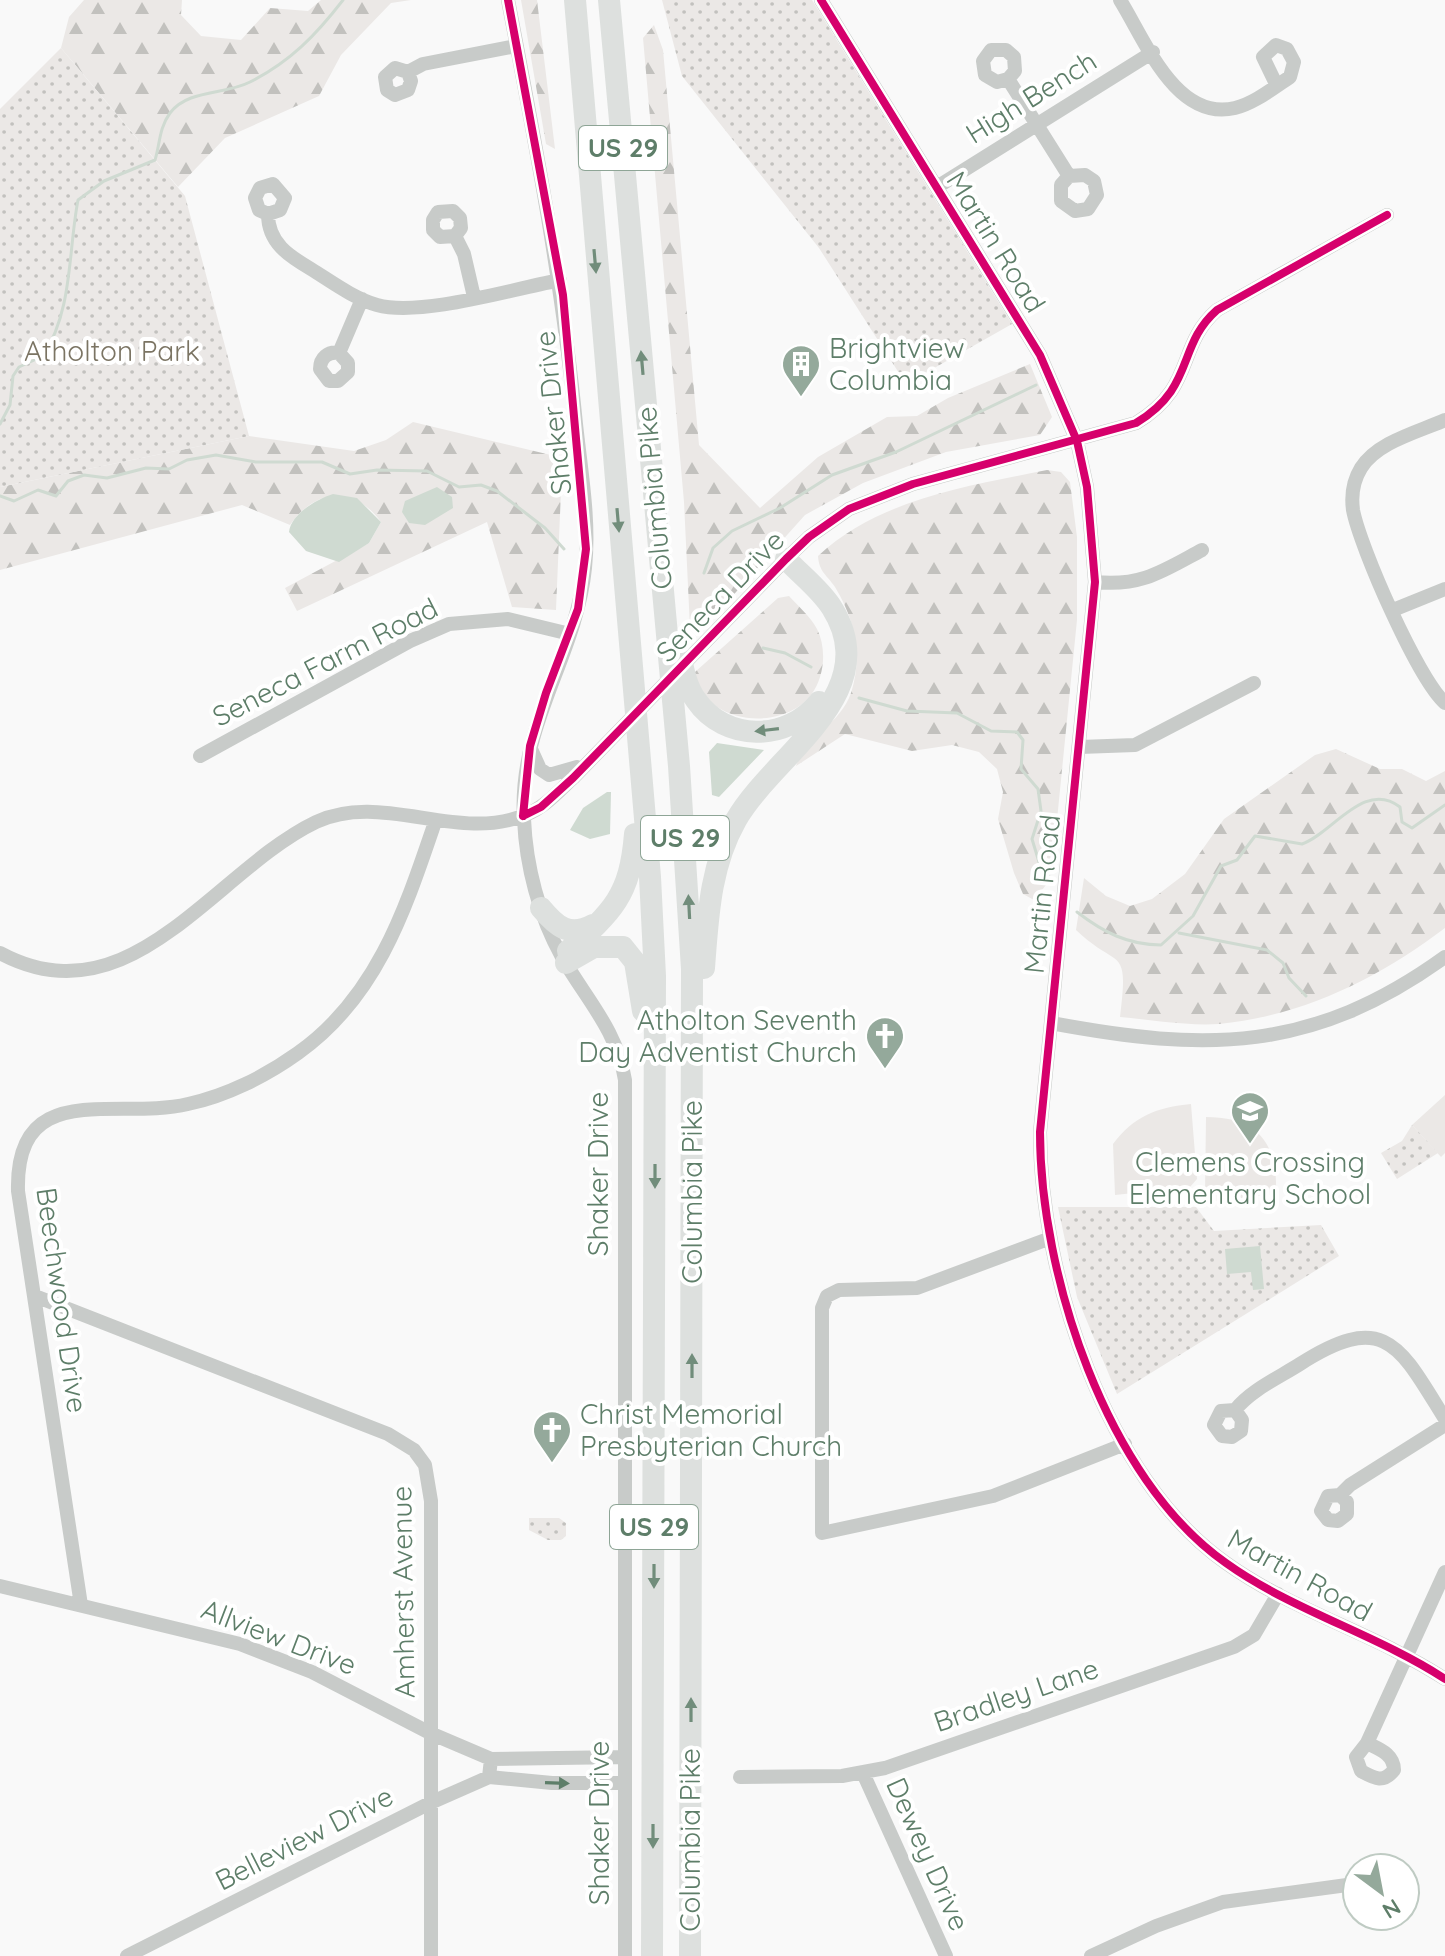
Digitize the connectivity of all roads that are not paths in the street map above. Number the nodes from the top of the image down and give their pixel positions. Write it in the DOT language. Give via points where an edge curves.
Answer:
graph roads {
  1 [pos="508,0"];
  2 [pos="565,0"];
  3 [pos="575,0"];
  4 [pos="609,0"];
  5 [pos="622,0"];
  6 [pos="821,0"];
  7 [pos="1120,0"];
  8 [pos="516,46"];
  9 [pos="1153,52"];
  10 [pos="408,72"];
  11 [pos="1008,79"];
  12 [pos="1277,86"];
  13 [pos="1037,124"];
  14 [pos="1069,176"];
  15 [pos="588,183"];
  16 [pos="937,187"];
  17 [pos="268,214"];
  18 [pos="1387,215"];
  19 [pos="455,236"];
  20 [pos="560,280"];
  21 [pos="636,296"];
  22 [pos="474,297"];
  23 [pos="362,299"];
  24 [pos="339,353"];
  25 [pos="1445,420"];
  26 [pos="1077,441"];
  27 [pos="656,525"];
  28 [pos="1202,550"];
  29 [pos="781,565"];
  30 [pos="1095,582"];
  31 [pos="1445,589"];
  32 [pos="1393,610"];
  33 [pos="570,634"];
  34 [pos="1254,683"];
  35 [pos="1445,703"];
  36 [pos="530,746"];
  37 [pos="1080,747"];
  38 [pos="200,756"];
  39 [pos="588,762"];
  40 [pos="641,769"];
  41 [pos="523,816"];
  42 [pos="435,822"];
  43 [pos="541,908"];
  44 [pos="604,918"];
  45 [pos="0,953"];
  46 [pos="1445,957"];
  47 [pos="564,960"];
  48 [pos="1051,1023"];
  49 [pos="656,1098"];
  50 [pos="692,1153"];
  51 [pos="1048,1239"];
  52 [pos="35,1296"];
  53 [pos="1235,1410"];
  54 [pos="1445,1422"];
  55 [pos="1125,1444"];
  56 [pos="1340,1495"];
  57 [pos="1445,1572"];
  58 [pos="0,1586"];
  59 [pos="1278,1594"];
  60 [pos="81,1605"];
  61 [pos="1406,1655"];
  62 [pos="1445,1679"];
  63 [pos="430,1733"];
  64 [pos="1367,1743"];
  65 [pos="625,1757"];
  66 [pos="491,1759"];
  67 [pos="863,1773"];
  68 [pos="489,1777"];
  69 [pos="740,1777"];
  70 [pos="625,1783"];
  71 [pos="430,1803"];
  72 [pos="1341,1886"];
  73 [pos="127,1956"];
  74 [pos="431,1956"];
  75 [pos="625,1956"];
  76 [pos="652,1956"];
  77 [pos="690,1956"];
  78 [pos="946,1956"];
  79 [pos="1091,1956"];
  1 -- 8 [label="street, Shaker Drive"];
  2 -- 15 [label="highway"];
  3 -- 15 [label="highway, Columbia Pike / US 29"];
  4 -- 21 [label="highway, Columbia Pike / US 29"];
  5 -- 21 [label="highway"];
  6 -- 16 [label="street, Martin Road"];
  7 -- 9 [label="street"];
  8 -- 10 [label="street" via="423,64"];
  8 -- 20 [label="street, Shaker Drive"];
  9 -- 12 [label="street" via="1179,92 1210,108 1245,105"];
  9 -- 13 [label="street, High Bench"];
  11 -- 13 [label="street"];
  13 -- 14 [label="street"];
  13 -- 16 [label="street, High Bench"];
  15 -- 40 [label="highway, Columbia Pike / US 29, one-way"];
  16 -- 26 [label="street, Martin Road" via="1040,355"];
  17 -- 23 [label="street" via="280,248"];
  18 -- 26 [label="street, Seneca Drive" via="1217,310 1199,330 1181,378 1158,408 1122,429"];
  19 -- 22 [label="street"];
  20 -- 22 [label="street"];
  20 -- 33 [label="street, Shaker Drive" via="586,521 585,568"];
  27 -- 21 [label="highway, Columbia Pike / US 29, one-way"];
  22 -- 23 [label="street" via="402,308"];
  23 -- 24 [label="street"];
  25 -- 32 [label="street" via="1377,452 1361,467 1353,485 1356,521"];
  26 -- 29 [label="street, Seneca Drive" via="871,498 831,520"];
  26 -- 30 [label="street, Martin Road" via="1093,525"];
  29 -- 27 [label="highway, one-way" via="826,624 834,655 831,679 812,711 789,725 766,732 726,727 704,710 685,678"];
  50 -- 27 [label="highway, Columbia Pike / US 29, one-way" via="687,869"];
  28 -- 30 [label="street" via="1142,581"];
  29 -- 39 [label="street, Seneca Drive"];
  29 -- 50 [label="highway" via="831,606 843,629 846,670 830,708 763,781 719,857 708,906"];
  30 -- 37 [label="street, Martin Road"];
  31 -- 32 [label="street"];
  32 -- 35 [label="street" via="1417,666"];
  33 -- 36 [label="street, Shaker Drive"];
  33 -- 38 [label="street, Seneca Farm Road" via="508,619 449,624"];
  34 -- 37 [label="street" via="1135,745"];
  36 -- 39 [label="street" via="540,769 549,775"];
  36 -- 41 [label="street, Shaker Drive"];
  37 -- 48 [label="street, Martin Road"];
  39 -- 41 [label="street, Seneca Drive" via="541,807"];
  40 -- 44 [label="highway" via="633,869 625,892"];
  40 -- 49 [label="highway, Columbia Pike / US 29" via="654,962"];
  41 -- 42 [label="street"];
  41 -- 43 [label="street, Shaker Drive"];
  42 -- 45 [label="street" via="360,812 333,815 276,846 161,939 110,964 68,970"];
  42 -- 52 [label="street, Beechwood Drive" via="384,957 355,1000 299,1052 256,1078 199,1101 153,1110 64,1111 35,1128 23,1146 18,1179"];
  43 -- 44 [label="highway" via="566,930 584,930"];
  43 -- 47 [label="street, Shaker Drive"];
  44 -- 47 [label="highway"];
  46 -- 48 [label="street" via="1353,1010 1267,1036 1174,1042"];
  47 -- 49 [label="highway" via="606,944 630,954 638,973"];
  47 -- 65 [label="street, Shaker Drive" via="611,1032 625,1080"];
  48 -- 51 [label="street, Martin Road" via="1040,1132"];
  49 -- 76 [label="highway, Columbia Pike / US 29, one-way"];
  77 -- 50 [label="highway, Columbia Pike / US 29, one-way"];
  51 -- 55 [label="street, Martin Road" via="1077,1338"];
  51 -- 55 [label="street" via="917,1288 839,1290 827,1296 822,1308 822,1533 993,1496"];
  52 -- 60 [label="street, Beechwood Drive"];
  52 -- 63 [label="street, Amherst Avenue" via="388,1434 414,1450 425,1465 431,1501"];
  53 -- 54 [label="street" via="1248,1396 1326,1347 1361,1336 1380,1340 1404,1356"];
  54 -- 56 [label="street"];
  55 -- 59 [label="street, Martin Road" via="1152,1491 1189,1532 1227,1564"];
  57 -- 61 [label="street"];
  58 -- 60 [label="street, Allview Drive"];
  59 -- 61 [label="street, Martin Road"];
  59 -- 67 [label="street, Bradley Lane" via="1254,1635 1234,1647"];
  60 -- 63 [label="street, Allview Drive" via="202,1632 277,1658"];
  61 -- 62 [label="street, Martin Road"];
  61 -- 64 [label="street"];
  63 -- 66 [label="street, Allview Drive"];
  63 -- 71 [label="street, Amherst Avenue"];
  65 -- 66 [label="street, Allview Drive"];
  65 -- 70 [label="street, Shaker Drive"];
  66 -- 68 [label="street"];
  67 -- 69 [label="street, Bradley Lane"];
  67 -- 78 [label="street, Dewey Drive"];
  68 -- 70 [label="street, one-way"];
  68 -- 71 [label="street, Belleview Drive"];
  70 -- 75 [label="street, Shaker Drive"];
  71 -- 73 [label="street, Belleview Drive"];
  71 -- 74 [label="street, Amherst Avenue"];
  72 -- 79 [label="street" via="1223,1902"];
}
